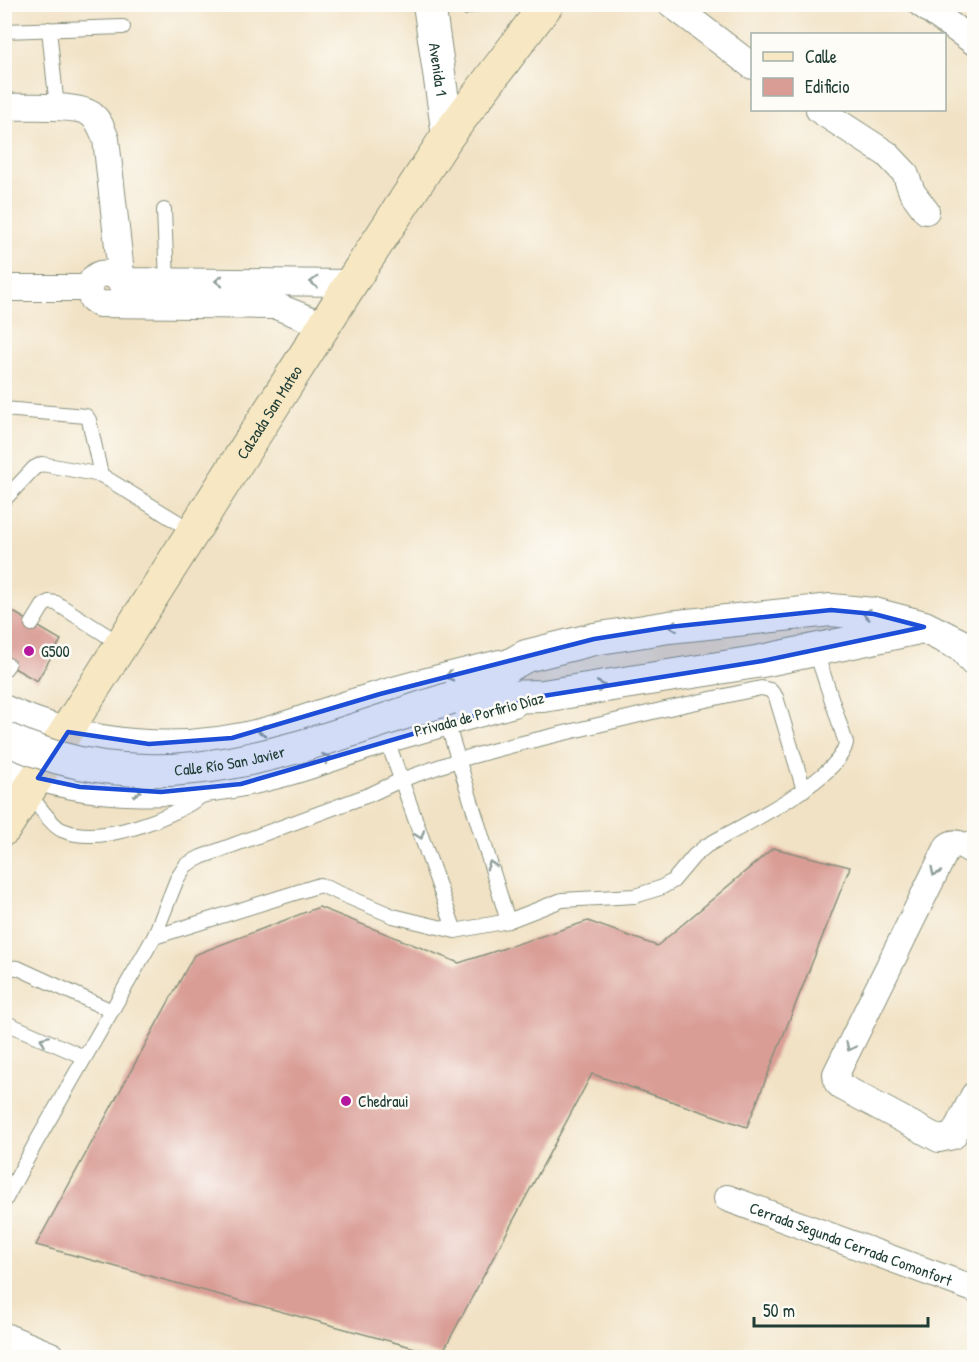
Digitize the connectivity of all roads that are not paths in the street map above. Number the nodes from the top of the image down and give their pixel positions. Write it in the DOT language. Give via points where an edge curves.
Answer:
graph roads {
  1 [pos="429,4"];
  2 [pos="547,4"];
  3 [pos="671,4"];
  4 [pos="921,4"];
  5 [pos="123,27"];
  6 [pos="50,29"];
  7 [pos="4,31"];
  8 [pos="975,42"];
  9 [pos="751,64"];
  10 [pos="4,107"];
  11 [pos="57,108"];
  12 [pos="821,111"];
  13 [pos="448,135"];
  14 [pos="164,210"];
  15 [pos="927,211"];
  16 [pos="167,280"];
  17 [pos="351,283"];
  18 [pos="4,288"];
  19 [pos="123,292"];
  20 [pos="324,325"];
  21 [pos="4,409"];
  22 [pos="101,475"];
  23 [pos="4,500"];
  24 [pos="194,532"];
  25 [pos="759,617"];
  26 [pos="32,624"];
  27 [pos="924,627"];
  28 [pos="122,645"];
  29 [pos="815,649"];
  30 [pos="526,656"];
  31 [pos="975,660"];
  32 [pos="762,661"];
  33 [pos="492,687"];
  34 [pos="543,696"];
  35 [pos="449,710"];
  36 [pos="8,719"];
  37 [pos="68,732"];
  38 [pos="387,740"];
  39 [pos="114,741"];
  40 [pos="4,751"];
  41 [pos="458,760"];
  42 [pos="4,765"];
  43 [pos="401,780"];
  44 [pos="33,785"];
  45 [pos="213,788"];
  46 [pos="105,789"];
  47 [pos="804,790"];
  48 [pos="4,829"];
  49 [pos="975,852"];
  50 [pos="508,921"];
  51 [pos="454,931"];
  52 [pos="154,937"];
  53 [pos="4,967"];
  54 [pos="112,1011"];
  55 [pos="4,1022"];
  56 [pos="84,1057"];
  57 [pos="975,1095"];
  58 [pos="727,1198"];
  59 [pos="4,1202"];
  60 [pos="975,1289"];
  61 [pos="4,1339"];
  62 [pos="50,1358"];
  1 -- 13 [label="street, Avenida 1"];
  2 -- 13 [label="main road, Calzada San Mateo"];
  3 -- 9 [label="street"];
  4 -- 8 [label="street"];
  5 -- 6 [label="lane"];
  6 -- 7 [label="lane"];
  6 -- 11 [label="lane"];
  10 -- 11 [label="street"];
  11 -- 19 [label="street" via="73,107 91,113 106,139"];
  12 -- 15 [label="street" via="887,154 905,173 912,192"];
  13 -- 17 [label="main road, Calzada San Mateo"];
  14 -- 16 [label="lane"];
  17 -- 16 [label="street, one-way"];
  16 -- 19 [label="street"];
  17 -- 20 [label="main road, Calzada San Mateo"];
  18 -- 19 [label="street" via="89,288 99,304"];
  19 -- 20 [label="street" via="276,306"];
  20 -- 24 [label="main road, Calzada San Mateo"];
  21 -- 22 [label="lane" via="86,416"];
  22 -- 23 [label="lane" via="42,465 34,468"];
  22 -- 24 [label="lane"];
  24 -- 28 [label="main road, Calzada San Mateo"];
  27 -- 25 [label="street, one-way" via="874,614 831,610"];
  25 -- 30 [label="street, one-way" via="594,639"];
  25 -- 32 [label="street" via="773,627 776,637 775,647"];
  26 -- 28 [label="lane" via="43,606 56,603"];
  27 -- 29 [label="street, Privada de Porfirio Díaz"];
  27 -- 31 [label="street" via="964,647"];
  28 -- 37 [label="main road, Calzada San Mateo"];
  29 -- 32 [label="street, Privada de Porfirio Díaz"];
  29 -- 47 [label="lane" via="846,743 841,758"];
  30 -- 33 [label="street, Calle Río San Javier"];
  30 -- 39 [label="street, one-way" via="232,738 149,744"];
  34 -- 32 [label="street, Privada de Porfirio Díaz, one-way"];
  33 -- 34 [label="street, Calle Río San Javier"];
  33 -- 35 [label="street, Calle Río San Javier"];
  34 -- 35 [label="street, Privada de Porfirio Díaz"];
  35 -- 36 [label="street, Calle Río San Javier, bridge" via="255,759 165,770 126,770 55,758"];
  35 -- 38 [label="street, Privada de Porfirio Díaz"];
  35 -- 41 [label="lane"];
  36 -- 37 [label="street" via="29,719"];
  36 -- 40 [label="street" via="18,738"];
  37 -- 39 [label="street"];
  37 -- 44 [label="main road, Calzada San Mateo"];
  38 -- 43 [label="lane"];
  45 -- 38 [label="street, Privada de Porfirio Díaz, one-way" via="280,775"];
  39 -- 46 [label="street" via="94,761 95,772"];
  41 -- 43 [label="lane"];
  41 -- 47 [label="lane" via="761,688 777,697"];
  50 -- 41 [label="lane, one-way"];
  42 -- 44 [label="street"];
  43 -- 51 [label="lane, one-way"];
  43 -- 52 [label="lane" via="186,865"];
  44 -- 45 [label="lane" via="59,830 84,836 124,831 187,807"];
  44 -- 46 [label="street, Privada de Porfirio Díaz"];
  44 -- 48 [label="main road, Calzada San Mateo"];
  46 -- 45 [label="street, Privada de Porfirio Díaz, one-way" via="161,792"];
  47 -- 50 [label="lane" via="706,846 673,881 660,888 635,896 562,900"];
  49 -- 57 [label="street, one-way" via="957,843 948,846 836,1074 842,1087 939,1139 953,1136"];
  50 -- 51 [label="lane"];
  51 -- 52 [label="lane" via="393,916 320,885"];
  52 -- 54 [label="lane"];
  53 -- 54 [label="lane" via="18,968"];
  54 -- 56 [label="lane"];
  56 -- 55 [label="lane, one-way"];
  56 -- 59 [label="lane"];
  58 -- 60 [label="street, Cerrada Segunda Cerrada Comonfort"];
  61 -- 62 [label="street"];
}
